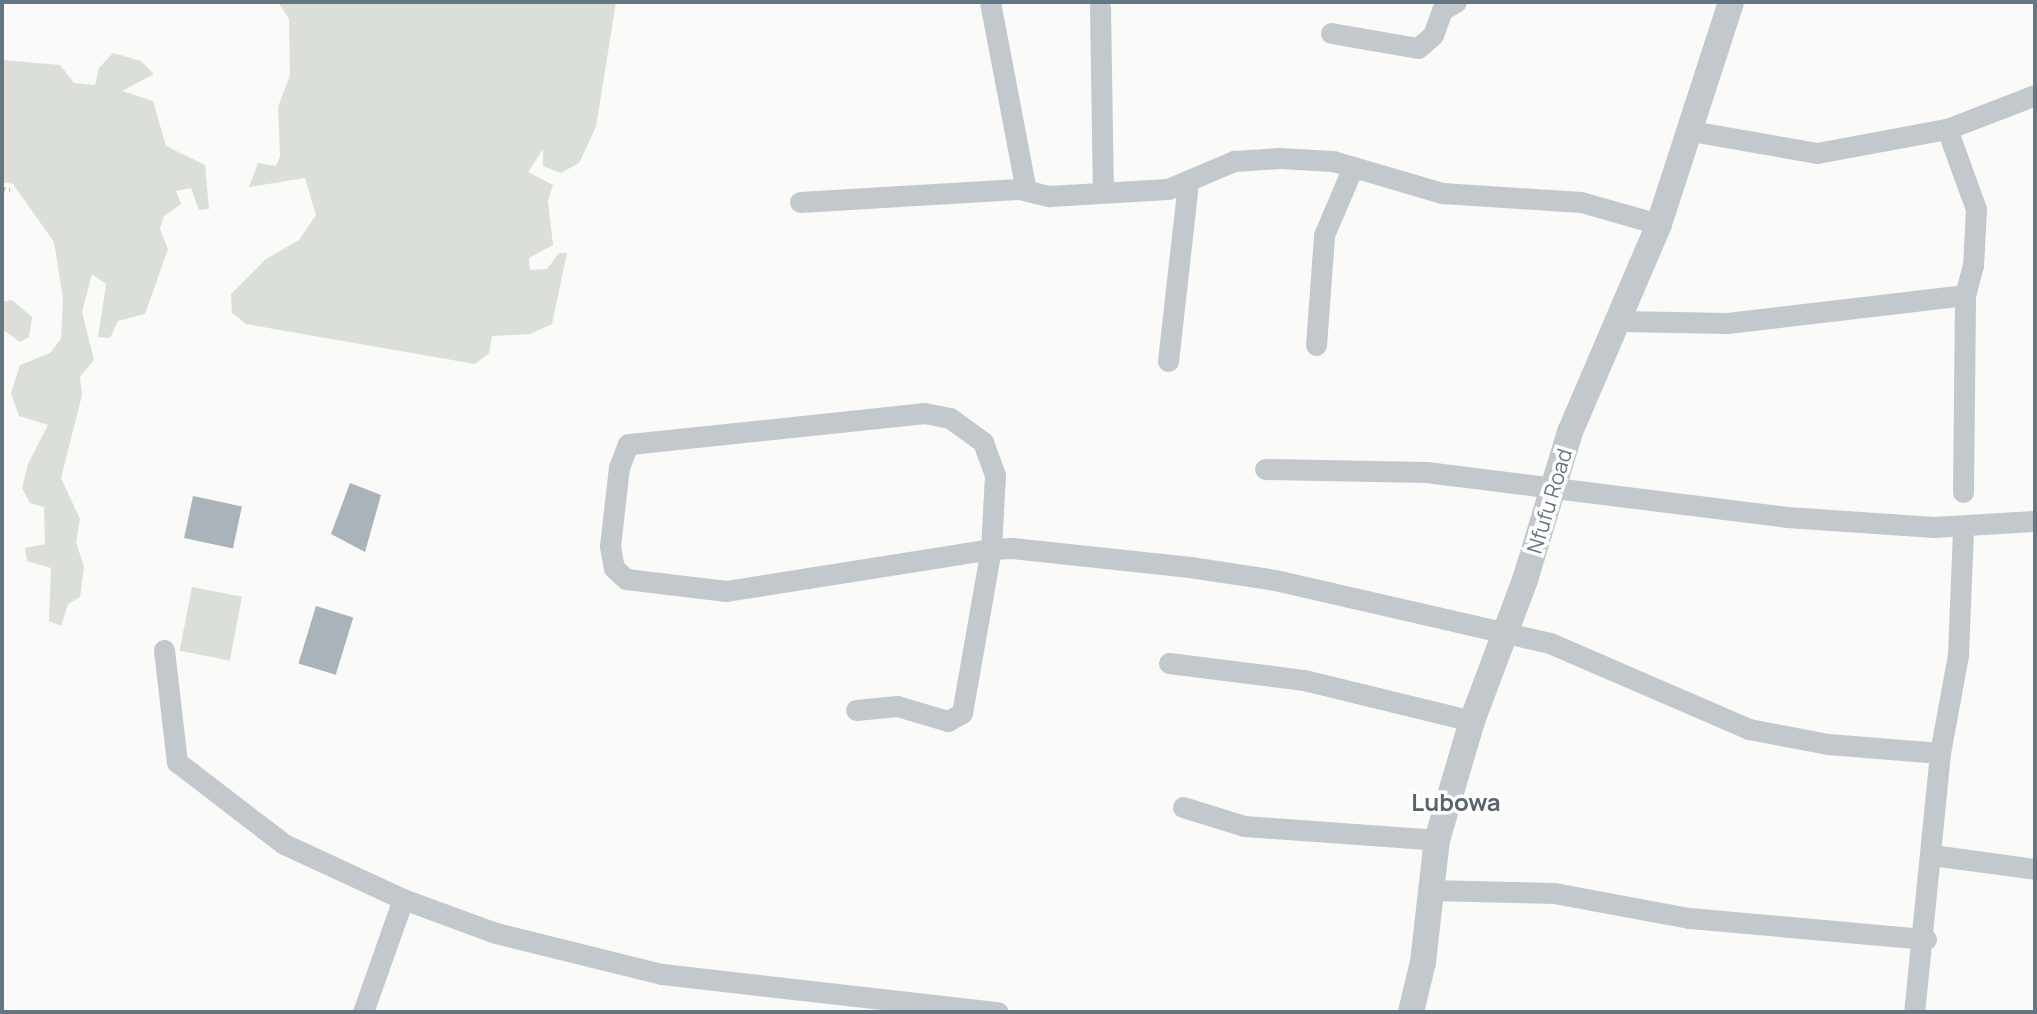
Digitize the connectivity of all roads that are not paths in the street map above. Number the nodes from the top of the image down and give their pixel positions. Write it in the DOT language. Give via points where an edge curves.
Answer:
graph roads {
  1 [pos="990,2"];
  2 [pos="1456,2"];
  3 [pos="1731,2"];
  4 [pos="1100,7"];
  5 [pos="1331,33"];
  6 [pos="2035,94"];
  7 [pos="1947,129"];
  8 [pos="1691,131"];
  9 [pos="1353,167"];
  10 [pos="1188,184"];
  11 [pos="1026,190"];
  12 [pos="1103,190"];
  13 [pos="800,202"];
  14 [pos="1659,224"];
  15 [pos="1965,295"];
  16 [pos="1621,321"];
  17 [pos="1316,345"];
  18 [pos="1168,361"];
  19 [pos="1265,469"];
  20 [pos="1550,490"];
  21 [pos="1963,492"];
  22 [pos="2035,521"];
  23 [pos="1963,528"];
  24 [pos="991,549"];
  25 [pos="1507,631"];
  26 [pos="164,650"];
  27 [pos="1169,663"];
  28 [pos="856,710"];
  29 [pos="1472,721"];
  30 [pos="1940,753"];
  31 [pos="1183,807"];
  32 [pos="1437,840"];
  33 [pos="1932,855"];
  34 [pos="2035,869"];
  35 [pos="1429,891"];
  36 [pos="403,899"];
  37 [pos="1926,939"];
  38 [pos="363,1012"];
  39 [pos="998,1012"];
  40 [pos="1411,1012"];
  41 [pos="1914,1012"];
  1 -- 11 [label="street"];
  2 -- 5 [label="street" via="1442,10 1433,36 1419,48"];
  3 -- 8 [label="street, Nfufu Road"];
  4 -- 12 [label="street"];
  6 -- 7 [label="street"];
  7 -- 8 [label="street" via="1807,154"];
  7 -- 15 [label="street" via="1976,209 1973,266"];
  8 -- 14 [label="street, Nfufu Road"];
  9 -- 10 [label="street" via="1316,159 1245,159"];
  9 -- 14 [label="street" via="1442,193 1581,202"];
  9 -- 17 [label="street" via="1324,235"];
  10 -- 12 [label="street"];
  10 -- 18 [label="street"];
  11 -- 12 [label="street" via="1049,196"];
  11 -- 13 [label="street"];
  14 -- 16 [label="street, Nfufu Road"];
  15 -- 16 [label="street" via="1727,323"];
  15 -- 21 [label="street"];
  16 -- 20 [label="street, Nfufu Road" via="1584,397"];
  19 -- 20 [label="street" via="1426,472"];
  20 -- 23 [label="street" via="1787,517"];
  20 -- 25 [label="street, Nfufu Road"];
  22 -- 23 [label="street"];
  23 -- 30 [label="street" via="1958,655"];
  24 -- 24 [label="street" via="735,590 626,579 614,568 610,546 621,458 628,444 642,439 822,427 910,414 950,418 983,442 994,468"];
  24 -- 25 [label="street" via="1044,549 1190,567"];
  24 -- 28 [label="street" via="959,716 942,721 897,706"];
  25 -- 29 [label="street, Nfufu Road"];
  25 -- 30 [label="street" via="1593,659 1749,729 1828,744"];
  26 -- 36 [label="street" via="177,762 284,844"];
  27 -- 29 [label="street" via="1304,680"];
  29 -- 32 [label="street, Nfufu Road"];
  30 -- 33 [label="street"];
  31 -- 32 [label="street" via="1244,826"];
  32 -- 35 [label="street, Nfufu Road"];
  33 -- 34 [label="street"];
  33 -- 37 [label="street"];
  35 -- 37 [label="street" via="1554,893 1689,918"];
  35 -- 40 [label="street, Nfufu Road" via="1423,962"];
  36 -- 38 [label="street"];
  36 -- 39 [label="street" via="496,933 662,974"];
  37 -- 41 [label="street"];
}
